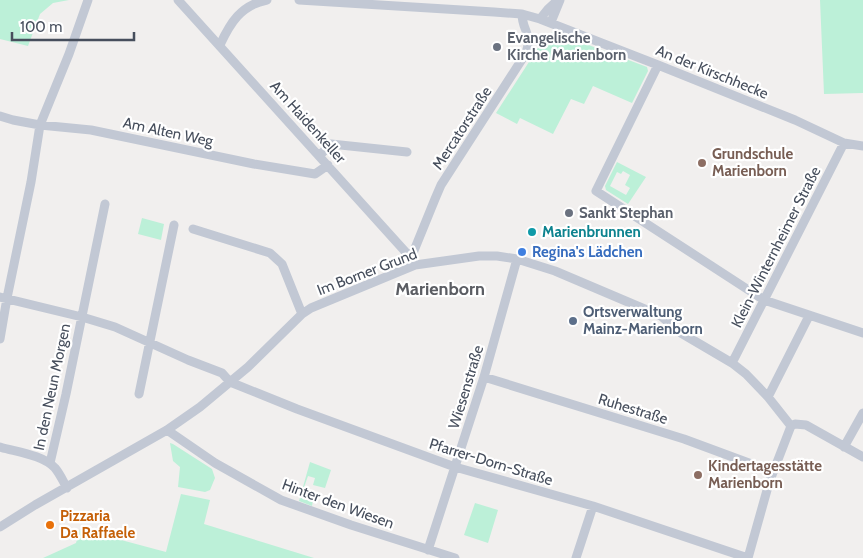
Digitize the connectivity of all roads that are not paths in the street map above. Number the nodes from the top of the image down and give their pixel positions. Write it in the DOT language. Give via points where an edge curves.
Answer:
graph roads {
  1 [pos="88,0"];
  2 [pos="178,0"];
  3 [pos="266,0"];
  4 [pos="299,0"];
  5 [pos="559,0"];
  6 [pos="522,14"];
  7 [pos="540,19"];
  8 [pos="551,22"];
  9 [pos="220,45"];
  10 [pos="658,64"];
  11 [pos="0,116"];
  12 [pos="40,125"];
  13 [pos="844,143"];
  14 [pos="863,146"];
  15 [pos="407,152"];
  16 [pos="319,156"];
  17 [pos="328,165"];
  18 [pos="105,204"];
  19 [pos="174,225"];
  20 [pos="193,229"];
  21 [pos="517,259"];
  22 [pos="413,261"];
  23 [pos="4,298"];
  24 [pos="764,300"];
  25 [pos="302,314"];
  26 [pos="809,316"];
  27 [pos="82,317"];
  28 [pos="863,333"];
  29 [pos="0,339"];
  30 [pos="150,343"];
  31 [pos="732,363"];
  32 [pos="484,377"];
  33 [pos="230,382"];
  34 [pos="139,394"];
  35 [pos="768,397"];
  36 [pos="863,413"];
  37 [pos="791,426"];
  38 [pos="167,430"];
  39 [pos="844,446"];
  40 [pos="0,447"];
  41 [pos="863,457"];
  42 [pos="50,463"];
  43 [pos="455,467"];
  44 [pos="773,472"];
  45 [pos="67,488"];
  46 [pos="593,506"];
  47 [pos="0,527"];
  48 [pos="428,550"];
  49 [pos="455,558"];
  50 [pos="576,558"];
  51 [pos="748,558"];
  1 -- 12 [label="street"];
  2 -- 9 [label="street, Am Haidenkeller"];
  3 -- 9 [label="street" via="249,6 238,15"];
  4 -- 6 [label="street, An der Kirschhecke"];
  5 -- 7 [label="street"];
  5 -- 8 [label="street"];
  6 -- 7 [label="street, An der Kirschhecke"];
  6 -- 22 [label="street, Mercatorstraße" via="529,39 526,53 441,186"];
  7 -- 8 [label="street, An der Kirschhecke"];
  8 -- 10 [label="street, An der Kirschhecke"];
  9 -- 16 [label="street, Am Haidenkeller"];
  10 -- 13 [label="street, An der Kirschhecke"];
  10 -- 24 [label="street" via="596,191"];
  11 -- 12 [label="street, Am Alten Weg"];
  12 -- 17 [label="street, Am Alten Weg" via="91,130 315,174"];
  12 -- 23 [label="street" via="29,192"];
  13 -- 14 [label="street, An der Kirschhecke"];
  13 -- 24 [label="street, Klein-Winternheimer Straße"];
  15 -- 16 [label="street" via="331,144"];
  16 -- 17 [label="street, Am Haidenkeller"];
  17 -- 22 [label="street, Am Haidenkeller"];
  18 -- 27 [label="street, In den Neun Morgen"];
  19 -- 30 [label="street"];
  20 -- 25 [label="street" via="270,253 282,264"];
  21 -- 22 [label="street, Im Borner Grund" via="480,256"];
  21 -- 31 [label="street, Im Borner Grund" via="661,316 674,329"];
  21 -- 32 [label="street, Wiesenstraße"];
  22 -- 25 [label="street, Im Borner Grund"];
  23 -- 27 [label="street, In den Neun Morgen"];
  23 -- 29 [label="street"];
  24 -- 26 [label="street"];
  24 -- 31 [label="street, Klein-Winternheimer Straße"];
  25 -- 33 [label="street, Im Borner Grund"];
  26 -- 28 [label="street"];
  26 -- 35 [label="street"];
  27 -- 30 [label="street, In den Neun Morgen"];
  27 -- 42 [label="street, In den Neun Morgen"];
  30 -- 33 [label="street, In den Neun Morgen" via="222,373"];
  30 -- 34 [label="street"];
  31 -- 35 [label="street, Im Borner Grund"];
  32 -- 43 [label="street, Wiesenstraße"];
  32 -- 44 [label="street, Ruhestraße" via="684,439"];
  33 -- 38 [label="street, Im Borner Grund"];
  33 -- 43 [label="street, Pfarrer-Dorn-Straße"];
  35 -- 37 [label="street, Im Borner Grund"];
  36 -- 39 [label="street"];
  37 -- 39 [label="street" via="806,425"];
  37 -- 44 [label="street"];
  38 -- 45 [label="street, Im Borner Grund"];
  38 -- 48 [label="street, Hinter den Wiesen" via="215,463 281,500"];
  39 -- 41 [label="street"];
  40 -- 42 [label="street" via="40,457"];
  42 -- 45 [label="street"];
  43 -- 46 [label="street, Pfarrer-Dorn-Straße"];
  43 -- 48 [label="street, Wiesenstraße"];
  44 -- 51 [label="street"];
  45 -- 47 [label="street, Im Borner Grund"];
  46 -- 50 [label="street"];
  46 -- 51 [label="street, Pfarrer-Dorn-Straße"];
  48 -- 49 [label="street, Hinter den Wiesen"];
}
